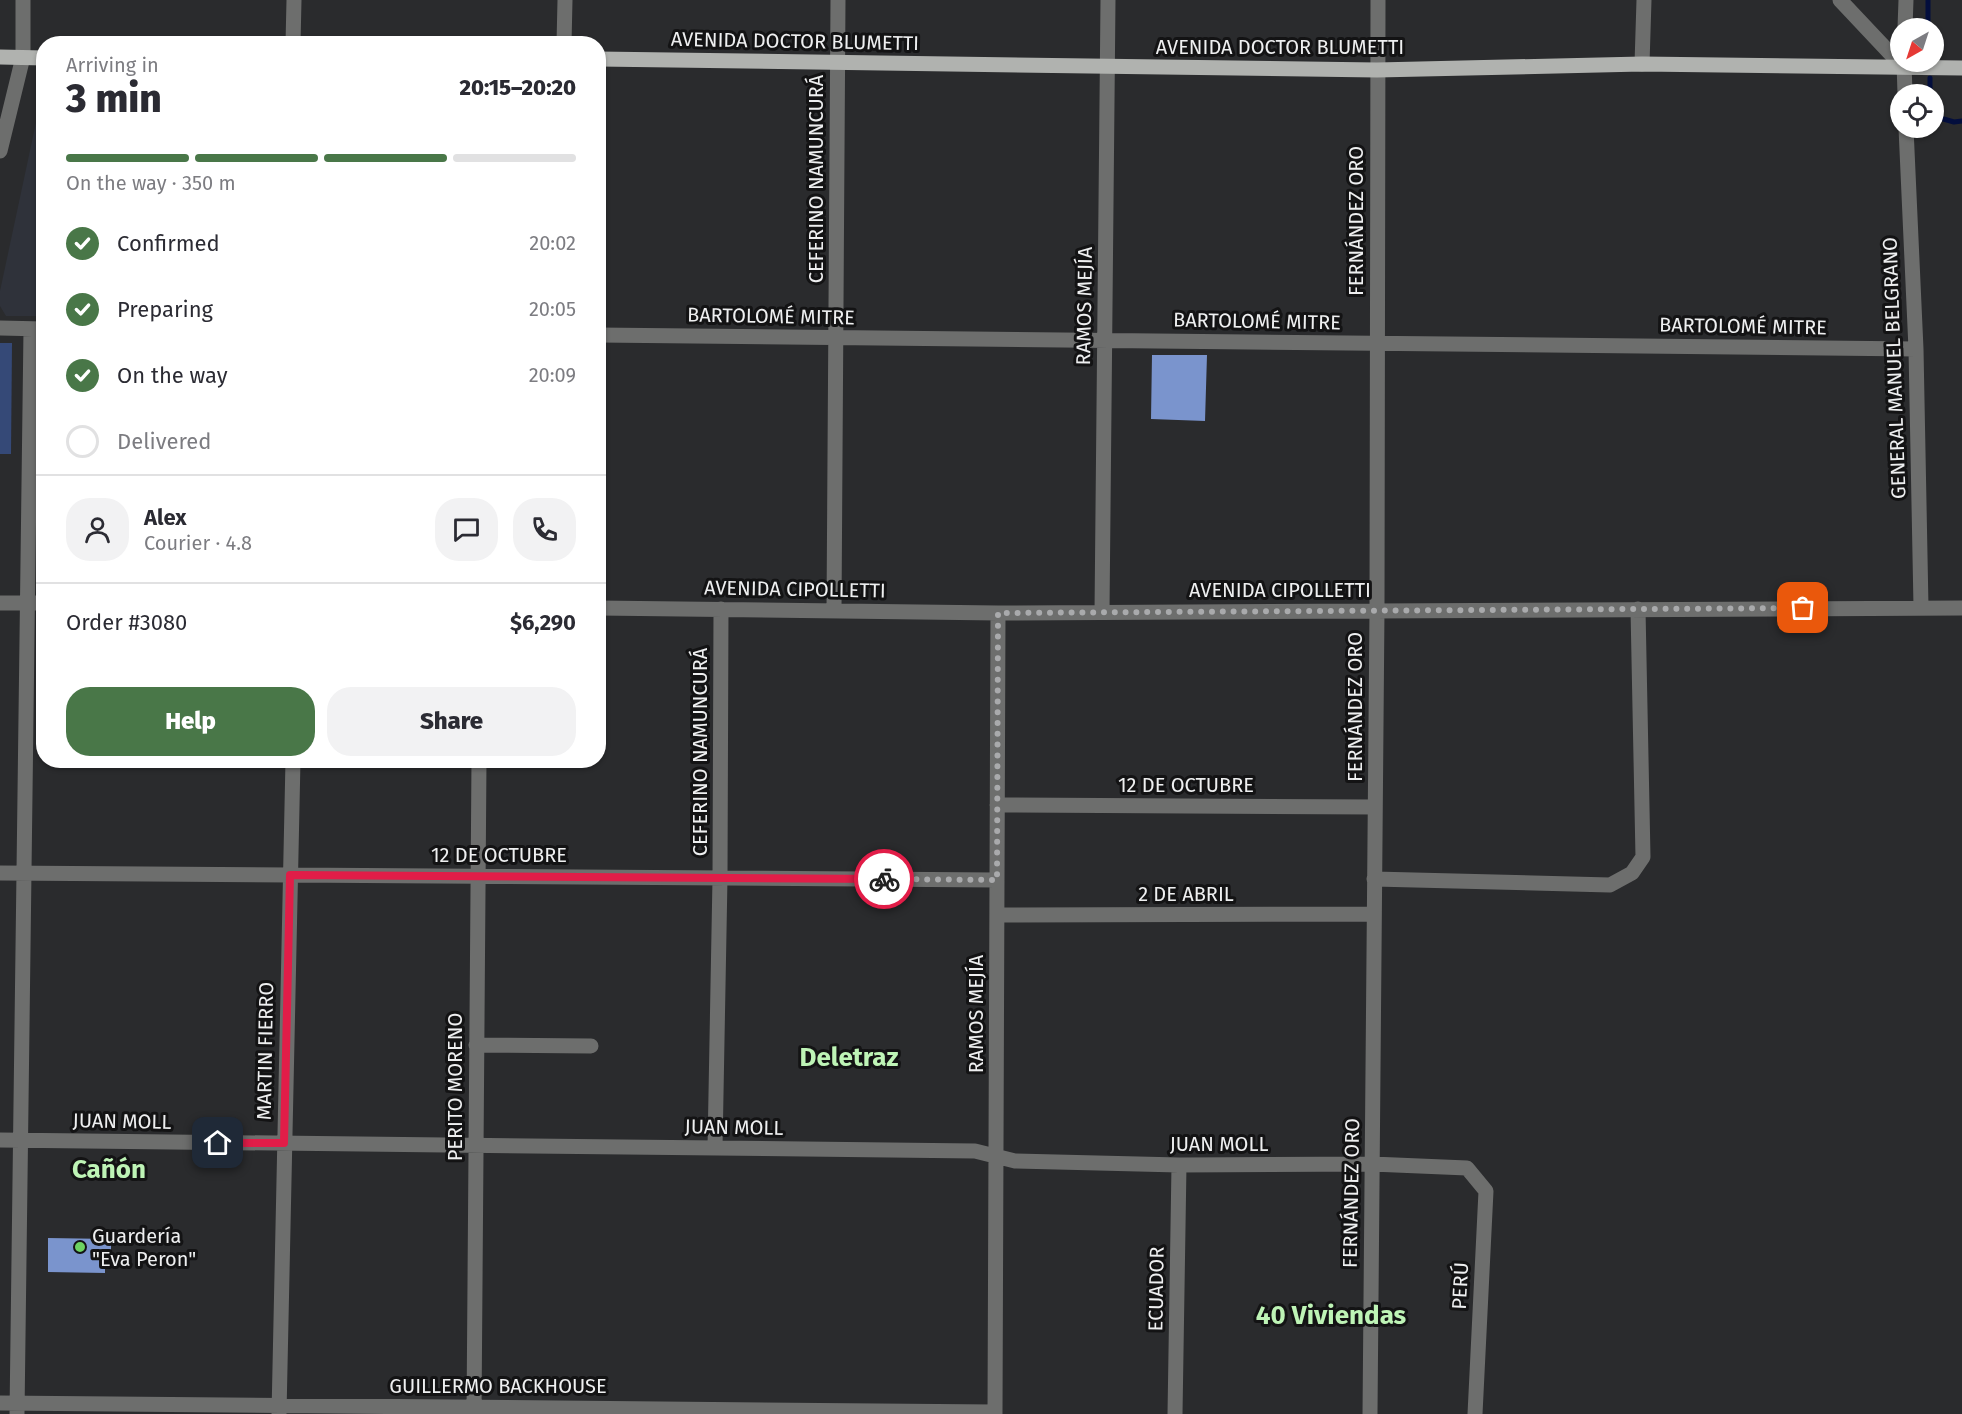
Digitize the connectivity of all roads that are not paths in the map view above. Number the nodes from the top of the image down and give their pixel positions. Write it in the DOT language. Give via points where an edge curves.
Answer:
graph roads {
  1 [pos="23,0"];
  2 [pos="294,0"];
  3 [pos="565,0"];
  4 [pos="838,0"];
  5 [pos="1108,0"];
  6 [pos="1378,0"];
  7 [pos="1644,0"];
  8 [pos="1840,0"];
  9 [pos="1906,0"];
  10 [pos="1905,18"];
  11 [pos="293,36"];
  12 [pos="564,36"];
  13 [pos="1890,51"];
  14 [pos="0,57"];
  15 [pos="23,57"];
  16 [pos="36,58"];
  17 [pos="606,59"];
  18 [pos="837,62"];
  19 [pos="1642,64"];
  20 [pos="1890,65"];
  21 [pos="1108,67"];
  22 [pos="1944,67"];
  23 [pos="1962,68"];
  24 [pos="1377,70"];
  25 [pos="1906,138"];
  26 [pos="0,151"];
  27 [pos="0,328"];
  28 [pos="36,329"];
  29 [pos="606,335"];
  30 [pos="836,337"];
  31 [pos="1105,340"];
  32 [pos="1377,343"];
  33 [pos="1916,349"];
  34 [pos="36,359"];
  35 [pos="0,603"];
  36 [pos="28,603"];
  37 [pos="36,603"];
  38 [pos="1921,607"];
  39 [pos="606,608"];
  40 [pos="1962,608"];
  41 [pos="721,609"];
  42 [pos="1638,609"];
  43 [pos="834,610"];
  44 [pos="1377,610"];
  45 [pos="1102,612"];
  46 [pos="998,613"];
  47 [pos="293,768"];
  48 [pos="478,768"];
  49 [pos="998,806"];
  50 [pos="1375,807"];
  51 [pos="0,873"];
  52 [pos="24,873"];
  53 [pos="290,875"];
  54 [pos="478,876"];
  55 [pos="720,878"];
  56 [pos="1374,879"];
  57 [pos="997,880"];
  58 [pos="1374,914"];
  59 [pos="997,915"];
  60 [pos="476,1045"];
  61 [pos="591,1046"];
  62 [pos="0,1140"];
  63 [pos="19,1140"];
  64 [pos="284,1143"];
  65 [pos="476,1145"];
  66 [pos="715,1148"];
  67 [pos="998,1155"];
  68 [pos="1372,1164"];
  69 [pos="1179,1165"];
  70 [pos="1467,1168"];
  71 [pos="0,1403"];
  72 [pos="17,1409"];
  73 [pos="279,1410"];
  74 [pos="474,1411"];
  75 [pos="720,1412"];
  76 [pos="995,1413"];
  77 [pos="1175,1414"];
  78 [pos="1370,1414"];
  79 [pos="1475,1414"];
  1 -- 15 [label="street"];
  2 -- 11 [label="street"];
  3 -- 12 [label="street"];
  4 -- 18 [label="street, CEFERINO NAMUNCURÁ"];
  5 -- 21 [label="street, RAMOS MEJÍA"];
  6 -- 24 [label="street, FERNÁNDEZ ORO"];
  7 -- 19 [label="street"];
  8 -- 13 [label="street"];
  9 -- 10 [label="street"];
  14 -- 15 [label="main road"];
  15 -- 16 [label="main road"];
  15 -- 26 [label="street"];
  17 -- 18 [label="main road, AVENIDA DOCTOR BLUMETTI"];
  18 -- 21 [label="main road, AVENIDA DOCTOR BLUMETTI"];
  18 -- 30 [label="street, CEFERINO NAMUNCURÁ"];
  19 -- 20 [label="main road, AVENIDA DOCTOR BLUMETTI"];
  19 -- 24 [label="main road, AVENIDA DOCTOR BLUMETTI"];
  21 -- 24 [label="main road, AVENIDA DOCTOR BLUMETTI"];
  21 -- 31 [label="street, RAMOS MEJÍA"];
  22 -- 23 [label="main road, AVENIDA DOCTOR BLUMETTI"];
  24 -- 32 [label="street, FERNÁNDEZ ORO"];
  25 -- 33 [label="street, GENERAL MANUEL BELGRANO"];
  27 -- 28 [label="street"];
  29 -- 30 [label="street, BARTOLOMÉ MITRE"];
  30 -- 31 [label="street, BARTOLOMÉ MITRE"];
  30 -- 43 [label="street, CEFERINO NAMUNCURÁ"];
  31 -- 32 [label="street, BARTOLOMÉ MITRE"];
  31 -- 45 [label="street, RAMOS MEJÍA"];
  32 -- 33 [label="street, BARTOLOMÉ MITRE"];
  32 -- 44 [label="street, FERNÁNDEZ ORO"];
  33 -- 38 [label="street, GENERAL MANUEL BELGRANO"];
  34 -- 36 [label="street"];
  35 -- 36 [label="street"];
  36 -- 37 [label="street"];
  36 -- 52 [label="street"];
  38 -- 40 [label="street, AVENIDA CIPOLLETTI"];
  38 -- 42 [label="street, AVENIDA CIPOLLETTI"];
  39 -- 41 [label="street, AVENIDA CIPOLLETTI"];
  41 -- 43 [label="street, AVENIDA CIPOLLETTI"];
  41 -- 55 [label="street, CEFERINO NAMUNCURÁ"];
  42 -- 44 [label="street, AVENIDA CIPOLLETTI"];
  42 -- 56 [label="street" via="1643,857 1632,873 1610,885"];
  43 -- 46 [label="street, AVENIDA CIPOLLETTI"];
  44 -- 45 [label="street, AVENIDA CIPOLLETTI"];
  44 -- 50 [label="street, FERNÁNDEZ ORO"];
  45 -- 46 [label="street, AVENIDA CIPOLLETTI"];
  46 -- 49 [label="street, RAMOS MEJÍA"];
  47 -- 53 [label="street, MARTIN FIERRO"];
  48 -- 54 [label="street, PERITO MORENO"];
  49 -- 50 [label="street, 12 DE OCTUBRE"];
  49 -- 57 [label="street, RAMOS MEJÍA"];
  50 -- 56 [label="street, FERNÁNDEZ ORO"];
  51 -- 52 [label="street, 12 DE OCTUBRE"];
  52 -- 53 [label="street, 12 DE OCTUBRE"];
  52 -- 63 [label="street"];
  53 -- 54 [label="street, 12 DE OCTUBRE"];
  53 -- 64 [label="street, MARTIN FIERRO"];
  54 -- 55 [label="street, 12 DE OCTUBRE"];
  54 -- 60 [label="street, PERITO MORENO"];
  55 -- 57 [label="street, 12 DE OCTUBRE"];
  55 -- 66 [label="street, CEFERINO NAMUNCURÁ"];
  56 -- 58 [label="street, FERNÁNDEZ ORO"];
  57 -- 59 [label="street, RAMOS MEJÍA"];
  58 -- 59 [label="street, 2 DE ABRIL"];
  58 -- 68 [label="street, FERNÁNDEZ ORO"];
  59 -- 67 [label="street, RAMOS MEJÍA"];
  60 -- 61 [label="street"];
  60 -- 65 [label="street, PERITO MORENO"];
  62 -- 63 [label="street, JUAN MOLL"];
  63 -- 64 [label="street, JUAN MOLL"];
  63 -- 72 [label="street"];
  64 -- 65 [label="street, JUAN MOLL"];
  64 -- 73 [label="street, MARTIN FIERRO"];
  65 -- 66 [label="street, JUAN MOLL"];
  65 -- 74 [label="street, PERITO MORENO"];
  66 -- 67 [label="street, JUAN MOLL" via="975,1151"];
  67 -- 69 [label="street, JUAN MOLL" via="1016,1161"];
  67 -- 76 [label="street, RAMOS MEJÍA"];
  68 -- 69 [label="street, JUAN MOLL"];
  68 -- 70 [label="street, JUAN MOLL"];
  68 -- 78 [label="street, FERNÁNDEZ ORO"];
  69 -- 77 [label="street, ECUADOR"];
  70 -- 79 [label="street, PERÚ" via="1486,1191"];
  71 -- 72 [label="street, GUILLERMO BACKHOUSE"];
  72 -- 73 [label="street, GUILLERMO BACKHOUSE"];
  73 -- 74 [label="street, GUILLERMO BACKHOUSE"];
  74 -- 75 [label="street, GUILLERMO BACKHOUSE"];
  75 -- 76 [label="street, GUILLERMO BACKHOUSE"];
}
